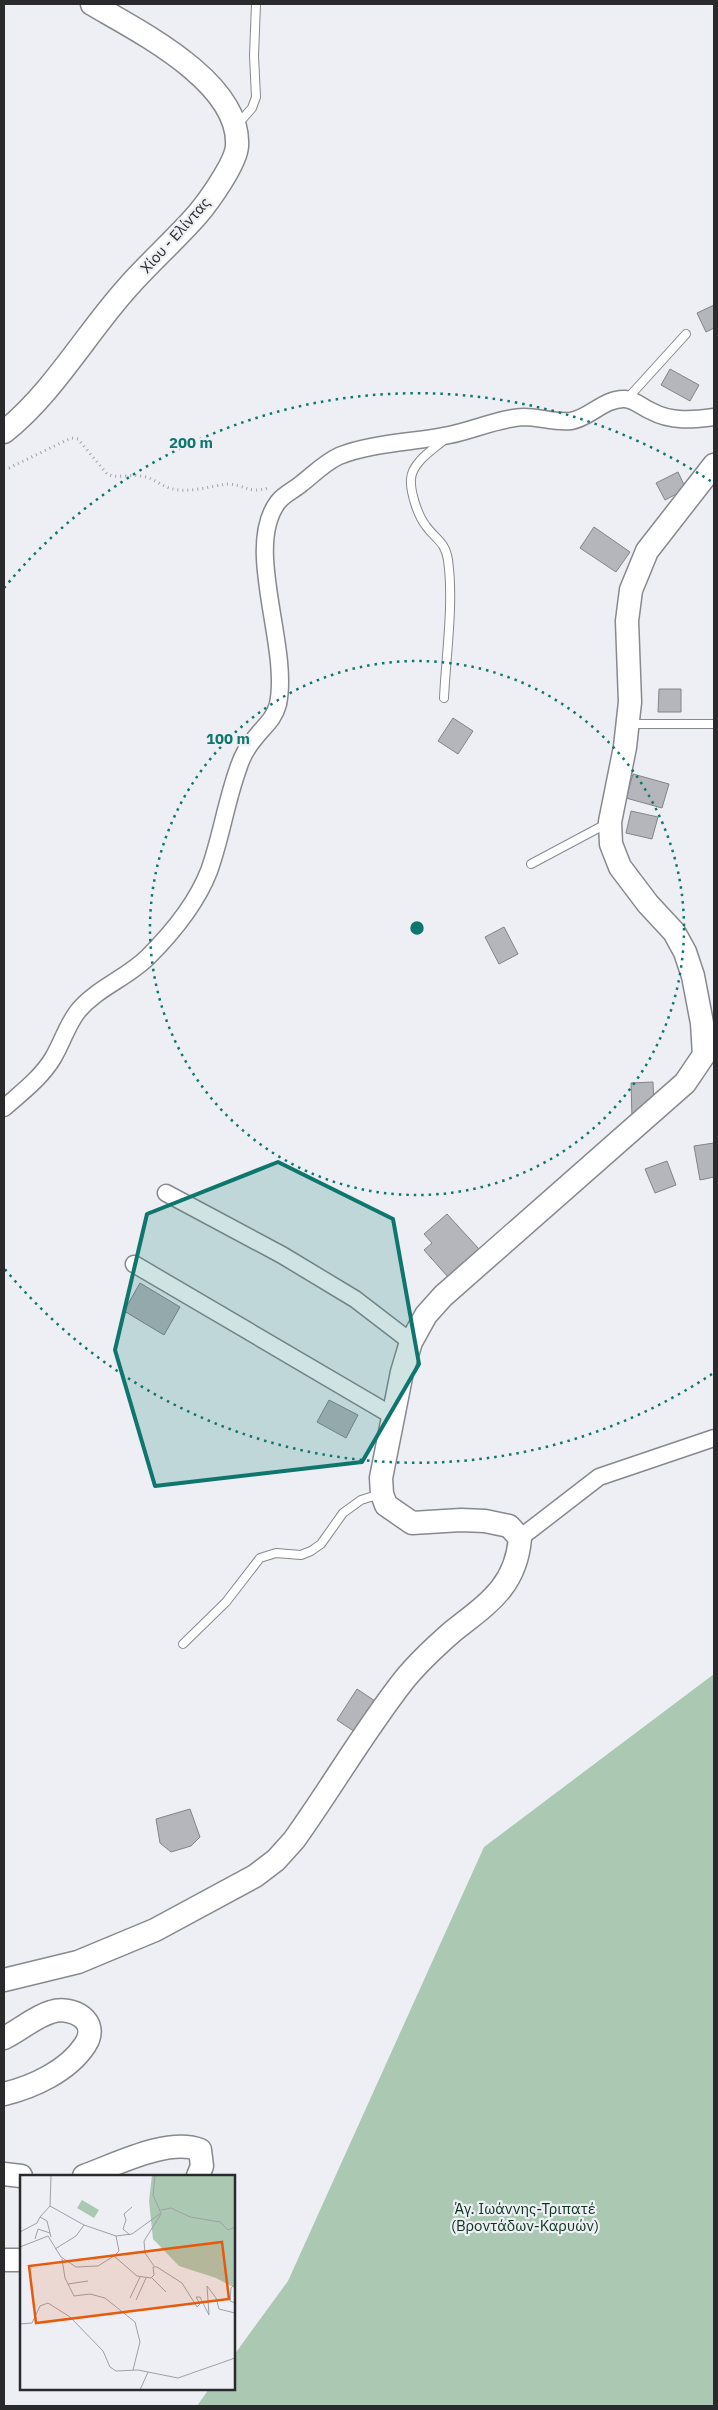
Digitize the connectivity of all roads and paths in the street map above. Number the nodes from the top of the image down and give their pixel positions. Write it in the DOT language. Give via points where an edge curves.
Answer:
graph roads {
  1 [pos="92,4"];
  2 [pos="256,4"];
  3 [pos="234,127"];
  4 [pos="686,334"];
  5 [pos="627,399"];
  6 [pos="714,417"];
  7 [pos="4,432"];
  8 [pos="450,435"];
  9 [pos="714,465"];
  10 [pos="4,467"];
  11 [pos="302,483"];
  12 [pos="444,698"];
  13 [pos="628,724"];
  14 [pos="714,724"];
  15 [pos="610,822"];
  16 [pos="531,864"];
  17 [pos="709,1057"];
  18 [pos="4,1108"];
  19 [pos="166,1193"];
  20 [pos="134,1264"];
  21 [pos="411,1342"];
  22 [pos="393,1416"];
  23 [pos="714,1438"];
  24 [pos="382,1494"];
  25 [pos="520,1538"];
  26 [pos="183,1644"];
  27 [pos="4,1980"];
  28 [pos="4,2038"];
  29 [pos="4,2094"];
  30 [pos="4,2174"];
  31 [pos="87,2175"];
  32 [pos="198,2175"];
  33 [pos="20,2176"];
  34 [pos="4,2260"];
  35 [pos="20,2260"];
  1 -- 3 [label="street, Χίου - Ελίντας" via="167,48 201,76 220,98"];
  2 -- 3 [label="lane" via="256,97 252,108"];
  3 -- 7 [label="street, Χίου - Ελίντας" via="237,148 234,156 224,177 198,213 123,293 38,400"];
  4 -- 5 [label="lane"];
  5 -- 6 [label="street" via="672,419"];
  5 -- 8 [label="street" via="615,400 575,420 507,419"];
  8 -- 11 [label="street" via="363,449 340,456"];
  8 -- 12 [label="lane" via="416,466 411,479 415,500 426,526 443,542 448,560"];
  9 -- 13 [label="street" via="647,551 630,590 627,621"];
  10 -- 11 [label="path" via="9,468 71,438 84,444 112,477 144,476 173,489 235,484 252,491 280,483"];
  11 -- 18 [label="street" via="280,499 270,514 265,536 267,578 280,659 276,710 238,766 201,889 145,960 80,1009 44,1071"];
  13 -- 14 [label="lane"];
  13 -- 15 [label="street"];
  15 -- 16 [label="lane"];
  15 -- 17 [label="street" via="611,844 620,867 674,932 685,952"];
  17 -- 21 [label="street" via="643,1122 443,1296 426,1315"];
  19 -- 21 [label="street" via="355,1299"];
  20 -- 22 [label="street"];
  21 -- 22 [label="street"];
  22 -- 24 [label="street" via="381,1478"];
  23 -- 25 [label="street" via="599,1477"];
  24 -- 25 [label="street" via="386,1505 412,1523 491,1522 509,1526"];
  24 -- 26 [label="lane" via="361,1500 343,1513 322,1544 311,1551 301,1555 276,1553 260,1558 226,1602"];
  25 -- 27 [label="street" via="519,1554 500,1590 486,1607 451,1633 405,1678 294,1840 276,1860 240,1885 155,1930 78,1962"];
  28 -- 29 [label="street" via="51,2012 66,2009 85,2018 90,2026 86,2044 72,2060 34,2084"];
  30 -- 33 [label="street"];
  31 -- 32 [label="street" via="140,2155 185,2147 200,2150 202,2166"];
  34 -- 35 [label="street"];
}
